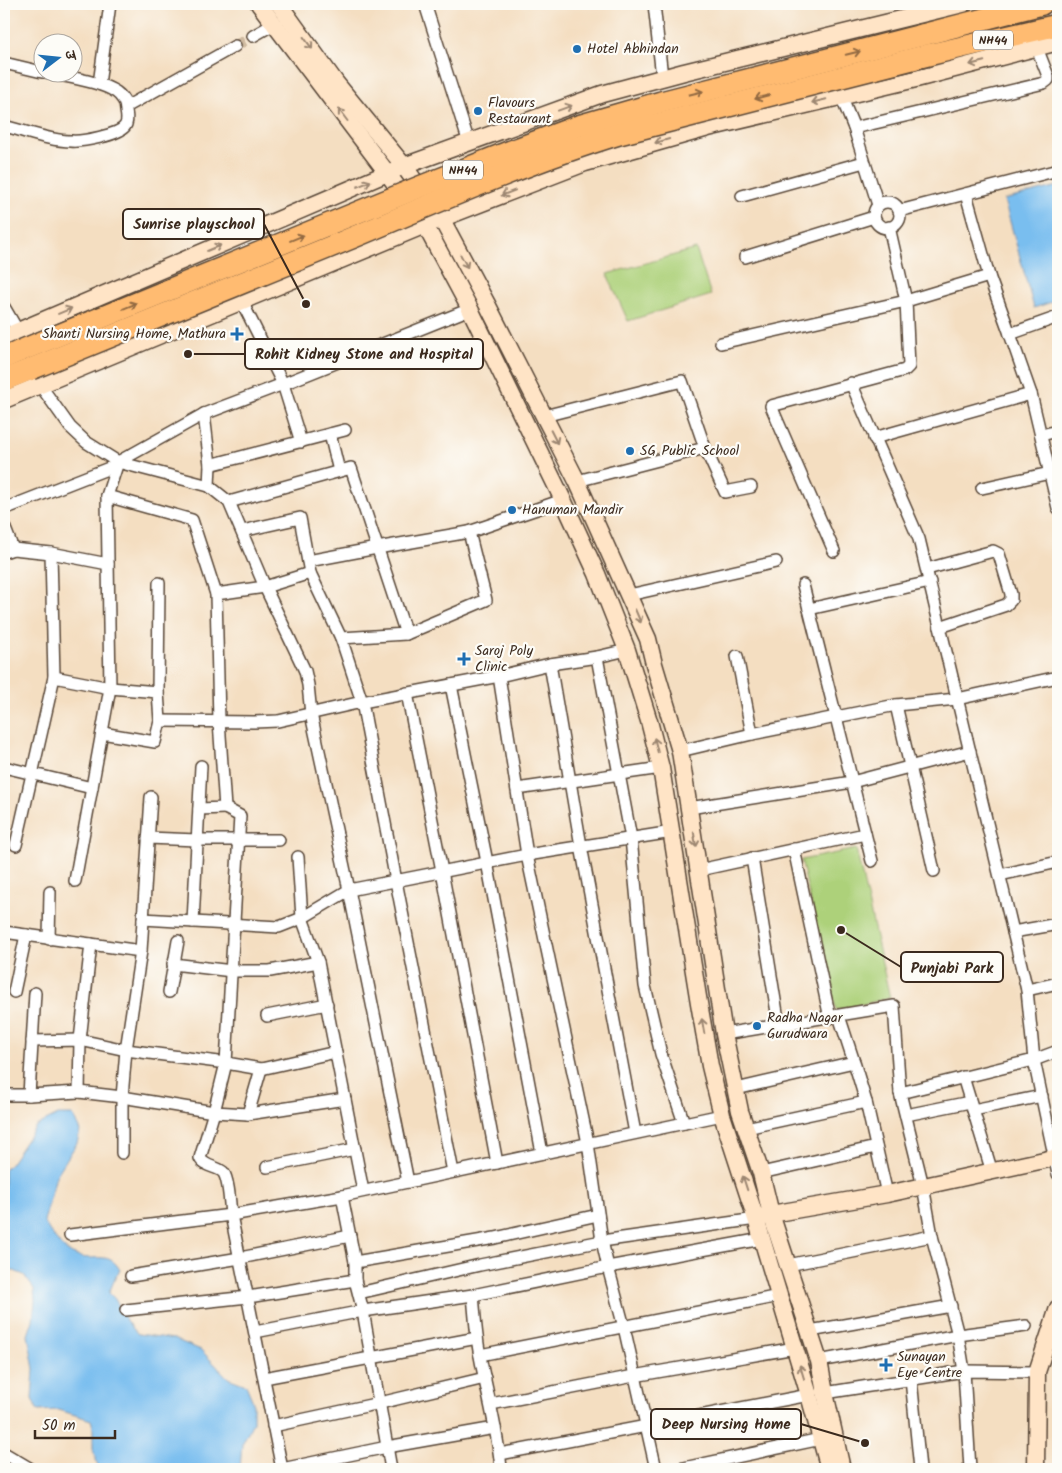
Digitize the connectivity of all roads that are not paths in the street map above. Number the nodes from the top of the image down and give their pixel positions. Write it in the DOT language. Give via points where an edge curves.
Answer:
graph roads {
  1 [pos="110,4"];
  2 [pos="259,4"];
  3 [pos="279,4"];
  4 [pos="425,4"];
  5 [pos="654,4"];
  6 [pos="963,4"];
  7 [pos="1042,4"];
  8 [pos="274,24"];
  9 [pos="1058,25"];
  10 [pos="253,36"];
  11 [pos="1058,42"];
  12 [pos="925,45"];
  13 [pos="235,46"];
  14 [pos="1037,48"];
  15 [pos="4,63"];
  16 [pos="32,69"];
  17 [pos="662,78"];
  18 [pos="82,80"];
  19 [pos="99,84"];
  20 [pos="841,96"];
  21 [pos="126,107"];
  22 [pos="4,126"];
  23 [pos="854,128"];
  24 [pos="469,143"];
  25 [pos="864,162"];
  26 [pos="404,166"];
  27 [pos="1058,170"];
  28 [pos="388,174"];
  29 [pos="966,194"];
  30 [pos="742,196"];
  31 [pos="878,205"];
  32 [pos="899,211"];
  33 [pos="874,217"];
  34 [pos="440,218"];
  35 [pos="425,224"];
  36 [pos="888,227"];
  37 [pos="745,257"];
  38 [pos="989,276"];
  39 [pos="242,300"];
  40 [pos="906,301"];
  41 [pos="4,307"];
  42 [pos="470,309"];
  43 [pos="1058,317"];
  44 [pos="1010,334"];
  45 [pos="721,343"];
  46 [pos="19,355"];
  47 [pos="4,380"];
  48 [pos="851,383"];
  49 [pos="283,384"];
  50 [pos="1031,394"];
  51 [pos="4,400"];
  52 [pos="204,414"];
  53 [pos="544,416"];
  54 [pos="345,430"];
  55 [pos="1058,431"];
  56 [pos="330,434"];
  57 [pos="1041,435"];
  58 [pos="874,438"];
  59 [pos="301,442"];
  60 [pos="705,448"];
  61 [pos="117,463"];
  62 [pos="210,465"];
  63 [pos="339,471"];
  64 [pos="1050,473"];
  65 [pos="577,481"];
  66 [pos="209,486"];
  67 [pos="750,487"];
  68 [pos="982,488"];
  69 [pos="1057,494"];
  70 [pos="107,496"];
  71 [pos="563,500"];
  72 [pos="229,502"];
  73 [pos="1058,508"];
  74 [pos="4,509"];
  75 [pos="4,526"];
  76 [pos="242,531"];
  77 [pos="470,532"];
  78 [pos="377,548"];
  79 [pos="8,551"];
  80 [pos="834,551"];
  81 [pos="51,553"];
  82 [pos="308,562"];
  83 [pos="776,562"];
  84 [pos="108,564"];
  85 [pos="927,569"];
  86 [pos="310,573"];
  87 [pos="930,582"];
  88 [pos="159,583"];
  89 [pos="803,585"];
  90 [pos="265,587"];
  91 [pos="216,594"];
  92 [pos="629,595"];
  93 [pos="809,609"];
  94 [pos="940,627"];
  95 [pos="406,634"];
  96 [pos="341,638"];
  97 [pos="627,650"];
  98 [pos="738,656"];
  99 [pos="597,657"];
  100 [pos="550,664"];
  101 [pos="54,676"];
  102 [pos="499,676"];
  103 [pos="1058,677"];
  104 [pos="451,685"];
  105 [pos="110,688"];
  106 [pos="158,692"];
  107 [pos="407,693"];
  108 [pos="957,699"];
  109 [pos="362,702"];
  110 [pos="896,705"];
  111 [pos="311,714"];
  112 [pos="836,718"];
  113 [pos="160,721"];
  114 [pos="219,721"];
  115 [pos="102,733"];
  116 [pos="752,734"];
  117 [pos="680,751"];
  118 [pos="970,751"];
  119 [pos="201,766"];
  120 [pos="911,766"];
  121 [pos="4,767"];
  122 [pos="661,768"];
  123 [pos="619,773"];
  124 [pos="32,774"];
  125 [pos="570,782"];
  126 [pos="852,782"];
  127 [pos="92,788"];
  128 [pos="517,789"];
  129 [pos="150,797"];
  130 [pos="225,808"];
  131 [pos="688,808"];
  132 [pos="199,809"];
  133 [pos="672,832"];
  134 [pos="865,834"];
  135 [pos="148,838"];
  136 [pos="631,838"];
  137 [pos="197,840"];
  138 [pos="278,840"];
  139 [pos="239,841"];
  140 [pos="16,845"];
  141 [pos="581,846"];
  142 [pos="794,849"];
  143 [pos="527,855"];
  144 [pos="298,857"];
  145 [pos="752,858"];
  146 [pos="872,861"];
  147 [pos="487,862"];
  148 [pos="1058,862"];
  149 [pos="699,870"];
  150 [pos="442,871"];
  151 [pos="934,871"];
  152 [pos="1000,875"];
  153 [pos="396,880"];
  154 [pos="74,882"];
  155 [pos="349,890"];
  156 [pos="50,892"];
  157 [pos="302,918"];
  158 [pos="143,919"];
  159 [pos="193,922"];
  160 [pos="234,924"];
  161 [pos="1058,924"];
  162 [pos="4,932"];
  163 [pos="1013,932"];
  164 [pos="26,935"];
  165 [pos="49,938"];
  166 [pos="178,941"];
  167 [pos="91,944"];
  168 [pos="141,951"];
  169 [pos="318,962"];
  170 [pos="173,964"];
  171 [pos="232,971"];
  172 [pos="1058,983"];
  173 [pos="1027,990"];
  174 [pos="14,992"];
  175 [pos="169,992"];
  176 [pos="35,993"];
  177 [pos="326,1004"];
  178 [pos="267,1016"];
  179 [pos="834,1017"];
  180 [pos="779,1026"];
  181 [pos="724,1034"];
  182 [pos="80,1040"];
  183 [pos="32,1041"];
  184 [pos="126,1050"];
  185 [pos="1058,1051"];
  186 [pos="336,1052"];
  187 [pos="1034,1060"];
  188 [pos="854,1062"];
  189 [pos="226,1063"];
  190 [pos="261,1069"];
  191 [pos="963,1077"];
  192 [pos="736,1089"];
  193 [pos="79,1092"];
  194 [pos="900,1093"];
  195 [pos="4,1095"];
  196 [pos="29,1095"];
  197 [pos="1042,1096"];
  198 [pos="122,1097"];
  199 [pos="345,1099"];
  200 [pos="866,1102"];
  201 [pos="972,1106"];
  202 [pos="214,1112"];
  203 [pos="248,1114"];
  204 [pos="722,1115"];
  205 [pos="906,1115"];
  206 [pos="684,1123"];
  207 [pos="746,1128"];
  208 [pos="635,1133"];
  209 [pos="588,1143"];
  210 [pos="876,1147"];
  211 [pos="355,1150"];
  212 [pos="122,1153"];
  213 [pos="542,1153"];
  214 [pos="1057,1157"];
  215 [pos="497,1163"];
  216 [pos="267,1168"];
  217 [pos="453,1172"];
  218 [pos="992,1172"];
  219 [pos="761,1173"];
  220 [pos="1058,1174"];
  221 [pos="408,1182"];
  222 [pos="923,1186"];
  223 [pos="363,1192"];
  224 [pos="887,1194"];
  225 [pos="342,1196"];
  226 [pos="231,1215"];
  227 [pos="598,1215"];
  228 [pos="764,1216"];
  229 [pos="70,1235"];
  230 [pos="350,1236"];
  231 [pos="932,1236"];
  232 [pos="762,1238"];
  233 [pos="602,1241"];
  234 [pos="240,1258"];
  235 [pos="355,1262"];
  236 [pos="788,1265"];
  237 [pos="608,1267"];
  238 [pos="131,1276"];
  239 [pos="355,1280"];
  240 [pos="359,1294"];
  241 [pos="474,1295"];
  242 [pos="779,1296"];
  243 [pos="248,1297"];
  244 [pos="950,1306"];
  245 [pos="126,1310"];
  246 [pos="363,1311"];
  247 [pos="1058,1311"];
  248 [pos="1026,1326"];
  249 [pos="624,1328"];
  250 [pos="810,1331"];
  251 [pos="255,1332"];
  252 [pos="958,1335"];
  253 [pos="477,1338"];
  254 [pos="795,1348"];
  255 [pos="480,1355"];
  256 [pos="372,1359"];
  257 [pos="819,1361"];
  258 [pos="964,1371"];
  259 [pos="1037,1372"];
  260 [pos="634,1376"];
  261 [pos="264,1378"];
  262 [pos="485,1378"];
  263 [pos="911,1379"];
  264 [pos="817,1394"];
  265 [pos="380,1403"];
  266 [pos="491,1404"];
  267 [pos="274,1426"];
  268 [pos="646,1426"];
  269 [pos="495,1428"];
  270 [pos="821,1439"];
  271 [pos="387,1447"];
  272 [pos="4,1453"];
  273 [pos="500,1454"];
  274 [pos="31,1469"];
  275 [pos="282,1469"];
  276 [pos="391,1469"];
  277 [pos="502,1469"];
  278 [pos="656,1469"];
  279 [pos="679,1469"];
  280 [pos="829,1469"];
  281 [pos="842,1469"];
  282 [pos="920,1469"];
  283 [pos="970,1469"];
  284 [pos="1036,1469"];
  1 -- 19 [label="street"];
  2 -- 8 [label="main road"];
  3 -- 26 [label="main road, one-way" via="336,83"];
  4 -- 24 [label="street"];
  5 -- 17 [label="street"];
  6 -- 17 [label="main road"];
  7 -- 12 [label="highway, NH44"];
  8 -- 10 [label="street"];
  28 -- 8 [label="main road, one-way"];
  9 -- 12 [label="highway, NH44"];
  11 -- 14 [label="main road"];
  12 -- 46 [label="highway, NH44, bridge" via="580,146 252,279"];
  13 -- 21 [label="street"];
  14 -- 20 [label="main road, one-way"];
  14 -- 23 [label="street" via="1048,76 1044,83"];
  15 -- 16 [label="street"];
  24 -- 17 [label="main road, one-way" via="602,94"];
  18 -- 19 [label="street"];
  19 -- 21 [label="street" via="118,94"];
  20 -- 23 [label="street"];
  20 -- 34 [label="main road, one-way" via="708,128 585,163"];
  21 -- 22 [label="street" via="123,129 72,142"];
  23 -- 25 [label="street"];
  24 -- 26 [label="main road"];
  25 -- 30 [label="street"];
  25 -- 31 [label="street"];
  26 -- 28 [label="main road"];
  26 -- 34 [label="main road"];
  27 -- 29 [label="street"];
  28 -- 35 [label="main road"];
  46 -- 28 [label="main road, one-way"];
  29 -- 32 [label="street"];
  29 -- 38 [label="street"];
  31 -- 32 [label="street" via="892,203"];
  31 -- 33 [label="street"];
  32 -- 36 [label="street" via="897,222"];
  33 -- 36 [label="street" via="879,225"];
  33 -- 37 [label="street"];
  34 -- 35 [label="main road"];
  34 -- 53 [label="main road, one-way"];
  35 -- 39 [label="main road"];
  35 -- 42 [label="main road"];
  36 -- 40 [label="street"];
  38 -- 40 [label="street"];
  38 -- 44 [label="street"];
  39 -- 46 [label="main road"];
  39 -- 49 [label="street"];
  40 -- 45 [label="street"];
  40 -- 48 [label="street" via="909,366 905,370"];
  41 -- 46 [label="street"];
  42 -- 49 [label="street"];
  42 -- 71 [label="main road"];
  43 -- 44 [label="street"];
  44 -- 50 [label="street"];
  46 -- 47 [label="highway, NH44"];
  46 -- 51 [label="main road"];
  46 -- 61 [label="street" via="66,422 86,442"];
  48 -- 58 [label="street"];
  48 -- 80 [label="street" via="771,406"];
  49 -- 52 [label="street"];
  49 -- 59 [label="street"];
  50 -- 57 [label="street"];
  50 -- 58 [label="street"];
  52 -- 61 [label="street"];
  52 -- 62 [label="street"];
  53 -- 60 [label="street" via="682,381"];
  53 -- 65 [label="main road, one-way"];
  54 -- 56 [label="street"];
  55 -- 57 [label="street"];
  56 -- 59 [label="street"];
  56 -- 63 [label="street"];
  57 -- 64 [label="street"];
  58 -- 85 [label="street" via="917,534"];
  59 -- 62 [label="street"];
  60 -- 65 [label="street"];
  60 -- 67 [label="street" via="725,492"];
  61 -- 66 [label="street"];
  61 -- 70 [label="street"];
  61 -- 74 [label="street"];
  62 -- 66 [label="street"];
  63 -- 72 [label="street"];
  63 -- 78 [label="street" via="351,468"];
  64 -- 68 [label="street"];
  64 -- 69 [label="street"];
  65 -- 92 [label="main road"];
  66 -- 72 [label="street"];
  69 -- 73 [label="street"];
  70 -- 84 [label="street"];
  70 -- 91 [label="street" via="192,520"];
  71 -- 77 [label="street"];
  71 -- 97 [label="main road"];
  72 -- 76 [label="street"];
  75 -- 79 [label="street"];
  76 -- 82 [label="street" via="300,518"];
  76 -- 90 [label="street"];
  77 -- 78 [label="street"];
  77 -- 95 [label="street" via="486,600"];
  78 -- 82 [label="street"];
  78 -- 95 [label="street"];
  79 -- 81 [label="street"];
  81 -- 84 [label="street"];
  81 -- 101 [label="street"];
  82 -- 86 [label="street"];
  83 -- 92 [label="street"];
  84 -- 105 [label="street"];
  85 -- 87 [label="street"];
  85 -- 94 [label="street" via="993,551 999,554 1011,594 1006,605"];
  86 -- 90 [label="street"];
  86 -- 96 [label="street"];
  87 -- 93 [label="street"];
  87 -- 94 [label="street"];
  88 -- 106 [label="street"];
  89 -- 93 [label="street"];
  90 -- 91 [label="street"];
  90 -- 111 [label="street" via="305,671"];
  91 -- 114 [label="street"];
  92 -- 117 [label="main road, one-way" via="648,638"];
  93 -- 112 [label="street"];
  94 -- 108 [label="street"];
  95 -- 96 [label="street"];
  96 -- 109 [label="street"];
  97 -- 99 [label="street"];
  122 -- 97 [label="main road, one-way"];
  98 -- 116 [label="street"];
  99 -- 100 [label="street"];
  99 -- 123 [label="street"];
  100 -- 102 [label="street"];
  100 -- 125 [label="street"];
  101 -- 105 [label="street"];
  101 -- 124 [label="street"];
  102 -- 104 [label="street"];
  102 -- 128 [label="street"];
  103 -- 108 [label="street"];
  104 -- 107 [label="street"];
  104 -- 147 [label="street"];
  105 -- 106 [label="street"];
  105 -- 115 [label="street"];
  106 -- 113 [label="street"];
  107 -- 109 [label="street"];
  107 -- 150 [label="street"];
  108 -- 110 [label="street"];
  108 -- 118 [label="street"];
  109 -- 111 [label="street"];
  109 -- 153 [label="street"];
  110 -- 112 [label="street"];
  110 -- 120 [label="street"];
  111 -- 114 [label="street" via="278,721"];
  111 -- 155 [label="street"];
  112 -- 116 [label="street"];
  112 -- 126 [label="street"];
  113 -- 114 [label="street"];
  113 -- 115 [label="street" via="155,742"];
  114 -- 130 [label="street"];
  115 -- 127 [label="street"];
  116 -- 117 [label="street"];
  117 -- 131 [label="main road"];
  118 -- 120 [label="street"];
  118 -- 152 [label="street"];
  119 -- 132 [label="street"];
  120 -- 126 [label="street"];
  120 -- 151 [label="street"];
  121 -- 124 [label="street"];
  122 -- 123 [label="street"];
  122 -- 133 [label="main road"];
  123 -- 125 [label="street"];
  123 -- 136 [label="street"];
  124 -- 127 [label="street"];
  124 -- 140 [label="street"];
  125 -- 128 [label="street"];
  125 -- 141 [label="street"];
  126 -- 131 [label="street"];
  126 -- 134 [label="street"];
  127 -- 154 [label="street"];
  128 -- 143 [label="street"];
  129 -- 135 [label="street"];
  130 -- 132 [label="street"];
  130 -- 139 [label="street" via="240,816"];
  131 -- 149 [label="main road, one-way"];
  132 -- 137 [label="street"];
  133 -- 136 [label="street"];
  204 -- 133 [label="main road, one-way" via="705,1039"];
  134 -- 142 [label="street"];
  134 -- 146 [label="street"];
  135 -- 137 [label="street"];
  135 -- 158 [label="street"];
  136 -- 141 [label="street"];
  136 -- 206 [label="street" via="645,986 661,1054"];
  137 -- 139 [label="street"];
  137 -- 159 [label="street"];
  138 -- 139 [label="street"];
  139 -- 160 [label="street"];
  141 -- 143 [label="street"];
  141 -- 208 [label="street"];
  142 -- 145 [label="street"];
  142 -- 179 [label="street"];
  143 -- 147 [label="street"];
  143 -- 209 [label="street"];
  144 -- 157 [label="street"];
  145 -- 149 [label="street"];
  145 -- 180 [label="street"];
  147 -- 150 [label="street"];
  147 -- 213 [label="street"];
  148 -- 152 [label="street"];
  149 -- 181 [label="main road"];
  150 -- 153 [label="street"];
  150 -- 215 [label="street"];
  152 -- 163 [label="street"];
  153 -- 155 [label="street"];
  153 -- 217 [label="street"];
  155 -- 157 [label="street"];
  155 -- 221 [label="street"];
  156 -- 165 [label="street"];
  157 -- 160 [label="street" via="278,927"];
  157 -- 169 [label="street"];
  158 -- 159 [label="street"];
  158 -- 168 [label="street"];
  159 -- 160 [label="street"];
  160 -- 171 [label="street"];
  161 -- 163 [label="street"];
  162 -- 164 [label="street"];
  163 -- 173 [label="street"];
  164 -- 165 [label="street"];
  164 -- 174 [label="street"];
  165 -- 167 [label="street"];
  166 -- 170 [label="street"];
  167 -- 168 [label="street"];
  167 -- 182 [label="street"];
  168 -- 184 [label="street"];
  169 -- 171 [label="street" via="270,971"];
  169 -- 177 [label="street"];
  170 -- 171 [label="street"];
  170 -- 175 [label="street"];
  171 -- 189 [label="street"];
  172 -- 173 [label="street"];
  173 -- 187 [label="street"];
  176 -- 183 [label="street"];
  177 -- 178 [label="street"];
  177 -- 186 [label="street"];
  179 -- 180 [label="street"];
  179 -- 188 [label="street"];
  179 -- 194 [label="street" via="894,1006"];
  180 -- 181 [label="street"];
  181 -- 192 [label="main road"];
  182 -- 183 [label="street"];
  182 -- 184 [label="street"];
  182 -- 193 [label="street"];
  183 -- 196 [label="street"];
  184 -- 189 [label="street"];
  184 -- 198 [label="street"];
  185 -- 187 [label="street"];
  186 -- 190 [label="street"];
  186 -- 199 [label="street"];
  187 -- 191 [label="street"];
  187 -- 197 [label="street"];
  188 -- 192 [label="street"];
  188 -- 200 [label="street"];
  189 -- 190 [label="street"];
  189 -- 202 [label="street"];
  190 -- 203 [label="street"];
  191 -- 194 [label="street"];
  191 -- 201 [label="street"];
  192 -- 207 [label="main road"];
  193 -- 196 [label="street"];
  193 -- 198 [label="street"];
  194 -- 205 [label="street"];
  195 -- 196 [label="street"];
  197 -- 201 [label="street"];
  197 -- 214 [label="street"];
  198 -- 202 [label="street"];
  198 -- 212 [label="street"];
  199 -- 203 [label="street"];
  199 -- 211 [label="street"];
  200 -- 207 [label="street"];
  200 -- 210 [label="street"];
  201 -- 205 [label="street"];
  201 -- 218 [label="street"];
  202 -- 203 [label="street"];
  202 -- 226 [label="street" via="200,1158 225,1175"];
  204 -- 206 [label="street"];
  228 -- 204 [label="main road, one-way"];
  205 -- 222 [label="street"];
  206 -- 208 [label="street"];
  207 -- 219 [label="main road"];
  208 -- 209 [label="street"];
  209 -- 213 [label="street"];
  209 -- 227 [label="street"];
  210 -- 219 [label="street"];
  210 -- 224 [label="street"];
  211 -- 216 [label="street"];
  211 -- 223 [label="street"];
  213 -- 215 [label="street"];
  214 -- 218 [label="main road"];
  214 -- 220 [label="street"];
  215 -- 217 [label="street"];
  217 -- 221 [label="street"];
  218 -- 222 [label="main road"];
  219 -- 228 [label="main road"];
  221 -- 223 [label="street"];
  222 -- 224 [label="main road"];
  222 -- 231 [label="street"];
  223 -- 225 [label="street"];
  224 -- 228 [label="main road"];
  225 -- 226 [label="street"];
  225 -- 230 [label="street"];
  226 -- 229 [label="street"];
  226 -- 234 [label="street"];
  227 -- 233 [label="street"];
  227 -- 235 [label="street" via="495,1238"];
  228 -- 232 [label="main road"];
  228 -- 233 [label="street"];
  228 -- 236 [label="main road"];
  230 -- 234 [label="street"];
  230 -- 235 [label="street"];
  231 -- 236 [label="street"];
  231 -- 244 [label="street"];
  232 -- 237 [label="street"];
  232 -- 242 [label="main road"];
  233 -- 237 [label="street"];
  233 -- 240 [label="street" via="480,1265"];
  234 -- 238 [label="street"];
  234 -- 243 [label="street"];
  235 -- 239 [label="street"];
  236 -- 250 [label="main road"];
  237 -- 241 [label="street"];
  237 -- 249 [label="street"];
  239 -- 240 [label="street"];
  239 -- 243 [label="street"];
  240 -- 246 [label="street"];
  241 -- 246 [label="street"];
  241 -- 253 [label="street"];
  242 -- 249 [label="street"];
  242 -- 254 [label="main road"];
  243 -- 245 [label="street"];
  243 -- 251 [label="street"];
  244 -- 250 [label="street"];
  244 -- 252 [label="street"];
  246 -- 251 [label="street"];
  246 -- 256 [label="street"];
  247 -- 259 [label="main road"];
  248 -- 252 [label="street"];
  249 -- 255 [label="street"];
  249 -- 260 [label="street"];
  250 -- 257 [label="main road"];
  251 -- 261 [label="street"];
  252 -- 257 [label="street"];
  252 -- 258 [label="street"];
  253 -- 255 [label="street"];
  253 -- 256 [label="street"];
  254 -- 260 [label="street"];
  264 -- 254 [label="main road, one-way"];
  255 -- 262 [label="street"];
  256 -- 261 [label="street"];
  256 -- 265 [label="street"];
  257 -- 264 [label="main road"];
  258 -- 259 [label="street"];
  258 -- 263 [label="street"];
  258 -- 283 [label="street"];
  259 -- 284 [label="main road"];
  260 -- 266 [label="street"];
  260 -- 268 [label="street"];
  261 -- 267 [label="street"];
  262 -- 265 [label="street"];
  262 -- 266 [label="street"];
  263 -- 264 [label="street"];
  263 -- 282 [label="street"];
  264 -- 268 [label="street"];
  264 -- 270 [label="main road"];
  264 -- 281 [label="main road"];
  265 -- 267 [label="street"];
  265 -- 271 [label="street"];
  266 -- 269 [label="street"];
  267 -- 275 [label="street"];
  268 -- 273 [label="street"];
  268 -- 278 [label="street"];
  269 -- 271 [label="street"];
  269 -- 273 [label="street"];
  270 -- 279 [label="street"];
  270 -- 280 [label="main road"];
  271 -- 275 [label="street"];
  271 -- 276 [label="street"];
  272 -- 274 [label="street"];
  273 -- 277 [label="street"];
}
